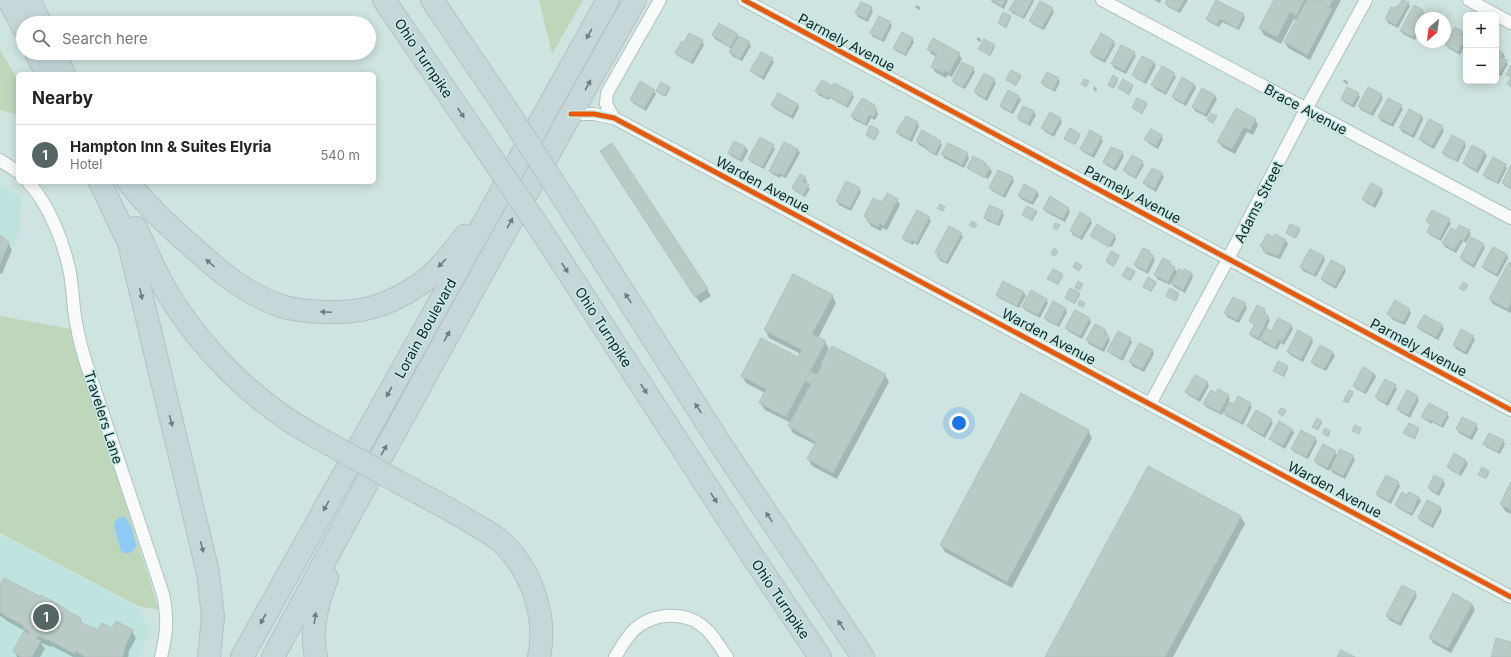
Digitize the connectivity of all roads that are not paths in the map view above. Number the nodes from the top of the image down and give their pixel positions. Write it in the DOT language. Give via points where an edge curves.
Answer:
graph roads {
  1 [pos="9,0"];
  2 [pos="29,0"];
  3 [pos="384,0"];
  4 [pos="432,0"];
  5 [pos="449,0"];
  6 [pos="608,0"];
  7 [pos="635,0"];
  8 [pos="660,0"];
  9 [pos="744,0"];
  10 [pos="1102,0"];
  11 [pos="1366,0"];
  12 [pos="1469,0"];
  13 [pos="17,16"];
  14 [pos="37,16"];
  15 [pos="1511,23"];
  16 [pos="40,60"];
  17 [pos="57,60"];
  18 [pos="46,72"];
  19 [pos="63,72"];
  20 [pos="506,109"];
  21 [pos="1306,109"];
  22 [pos="571,114"];
  23 [pos="614,118"];
  24 [pos="0,160"];
  25 [pos="515,165"];
  26 [pos="16,171"];
  27 [pos="30,184"];
  28 [pos="101,184"];
  29 [pos="115,184"];
  30 [pos="130,184"];
  31 [pos="1511,218"];
  32 [pos="129,243"];
  33 [pos="1228,259"];
  34 [pos="1150,404"];
  35 [pos="1511,410"];
  36 [pos="311,439"];
  37 [pos="368,480"];
  38 [pos="398,487"];
  39 [pos="1511,597"];
  40 [pos="161,657"];
  41 [pos="209,657"];
  42 [pos="242,657"];
  43 [pos="273,657"];
  44 [pos="316,657"];
  45 [pos="527,657"];
  46 [pos="539,657"];
  47 [pos="615,657"];
  48 [pos="727,657"];
  49 [pos="820,657"];
  50 [pos="863,657"];
  1 -- 13 [label="highway"];
  2 -- 14 [label="highway"];
  3 -- 49 [label="highway, Ohio Turnpike, one-way, bridge" via="544,235"];
  4 -- 20 [label="highway"];
  5 -- 20 [label="highway"];
  6 -- 25 [label="highway, Lorain Boulevard, one-way"];
  22 -- 7 [label="highway, Lorain Boulevard, one-way"];
  8 -- 23 [label="street" via="607,93 606,104"];
  9 -- 33 [label="street, Parmely Avenue"];
  10 -- 21 [label="street, Brace Avenue"];
  11 -- 21 [label="street, Adams Street"];
  12 -- 15 [label="street"];
  16 -- 18 [label="highway"];
  17 -- 19 [label="highway"];
  50 -- 20 [label="highway, one-way, bridge" via="719,442"];
  21 -- 31 [label="street, Brace Avenue"];
  21 -- 33 [label="street, Adams Street"];
  22 -- 23 [label="street, Warden Avenue" via="594,114"];
  37 -- 22 [label="highway, Lorain Boulevard, one-way"];
  23 -- 34 [label="street, Warden Avenue"];
  24 -- 26 [label="street"];
  25 -- 30 [label="highway, one-way" via="473,227 452,253 418,286 389,303 342,313 311,312 282,306 246,289 214,266 165,224"];
  25 -- 42 [label="highway, Lorain Boulevard, one-way"];
  27 -- 40 [label="street, Travelers Lane" via="49,213 60,239 70,273 79,338 85,360 163,594 167,614"];
  28 -- 32 [label="highway"];
  29 -- 36 [label="highway" via="148,256 188,324 252,392"];
  32 -- 36 [label="highway" via="138,251 171,310 210,362 280,424"];
  32 -- 41 [label="highway, one-way" via="208,573 212,617"];
  33 -- 34 [label="street, Adams Street"];
  33 -- 35 [label="street, Parmely Avenue"];
  34 -- 39 [label="street, Warden Avenue"];
  36 -- 38 [label="highway"];
  37 -- 43 [label="highway, Lorain Boulevard"];
  44 -- 37 [label="highway, one-way" via="313,640 318,603"];
  38 -- 45 [label="highway" via="484,542 508,567 518,582 529,612 530,637"];
  38 -- 46 [label="highway" via="463,517 493,535 516,558 531,585 539,609 542,638"];
  47 -- 48 [label="street" via="633,631 649,621 667,615 698,623 714,638"];
}
